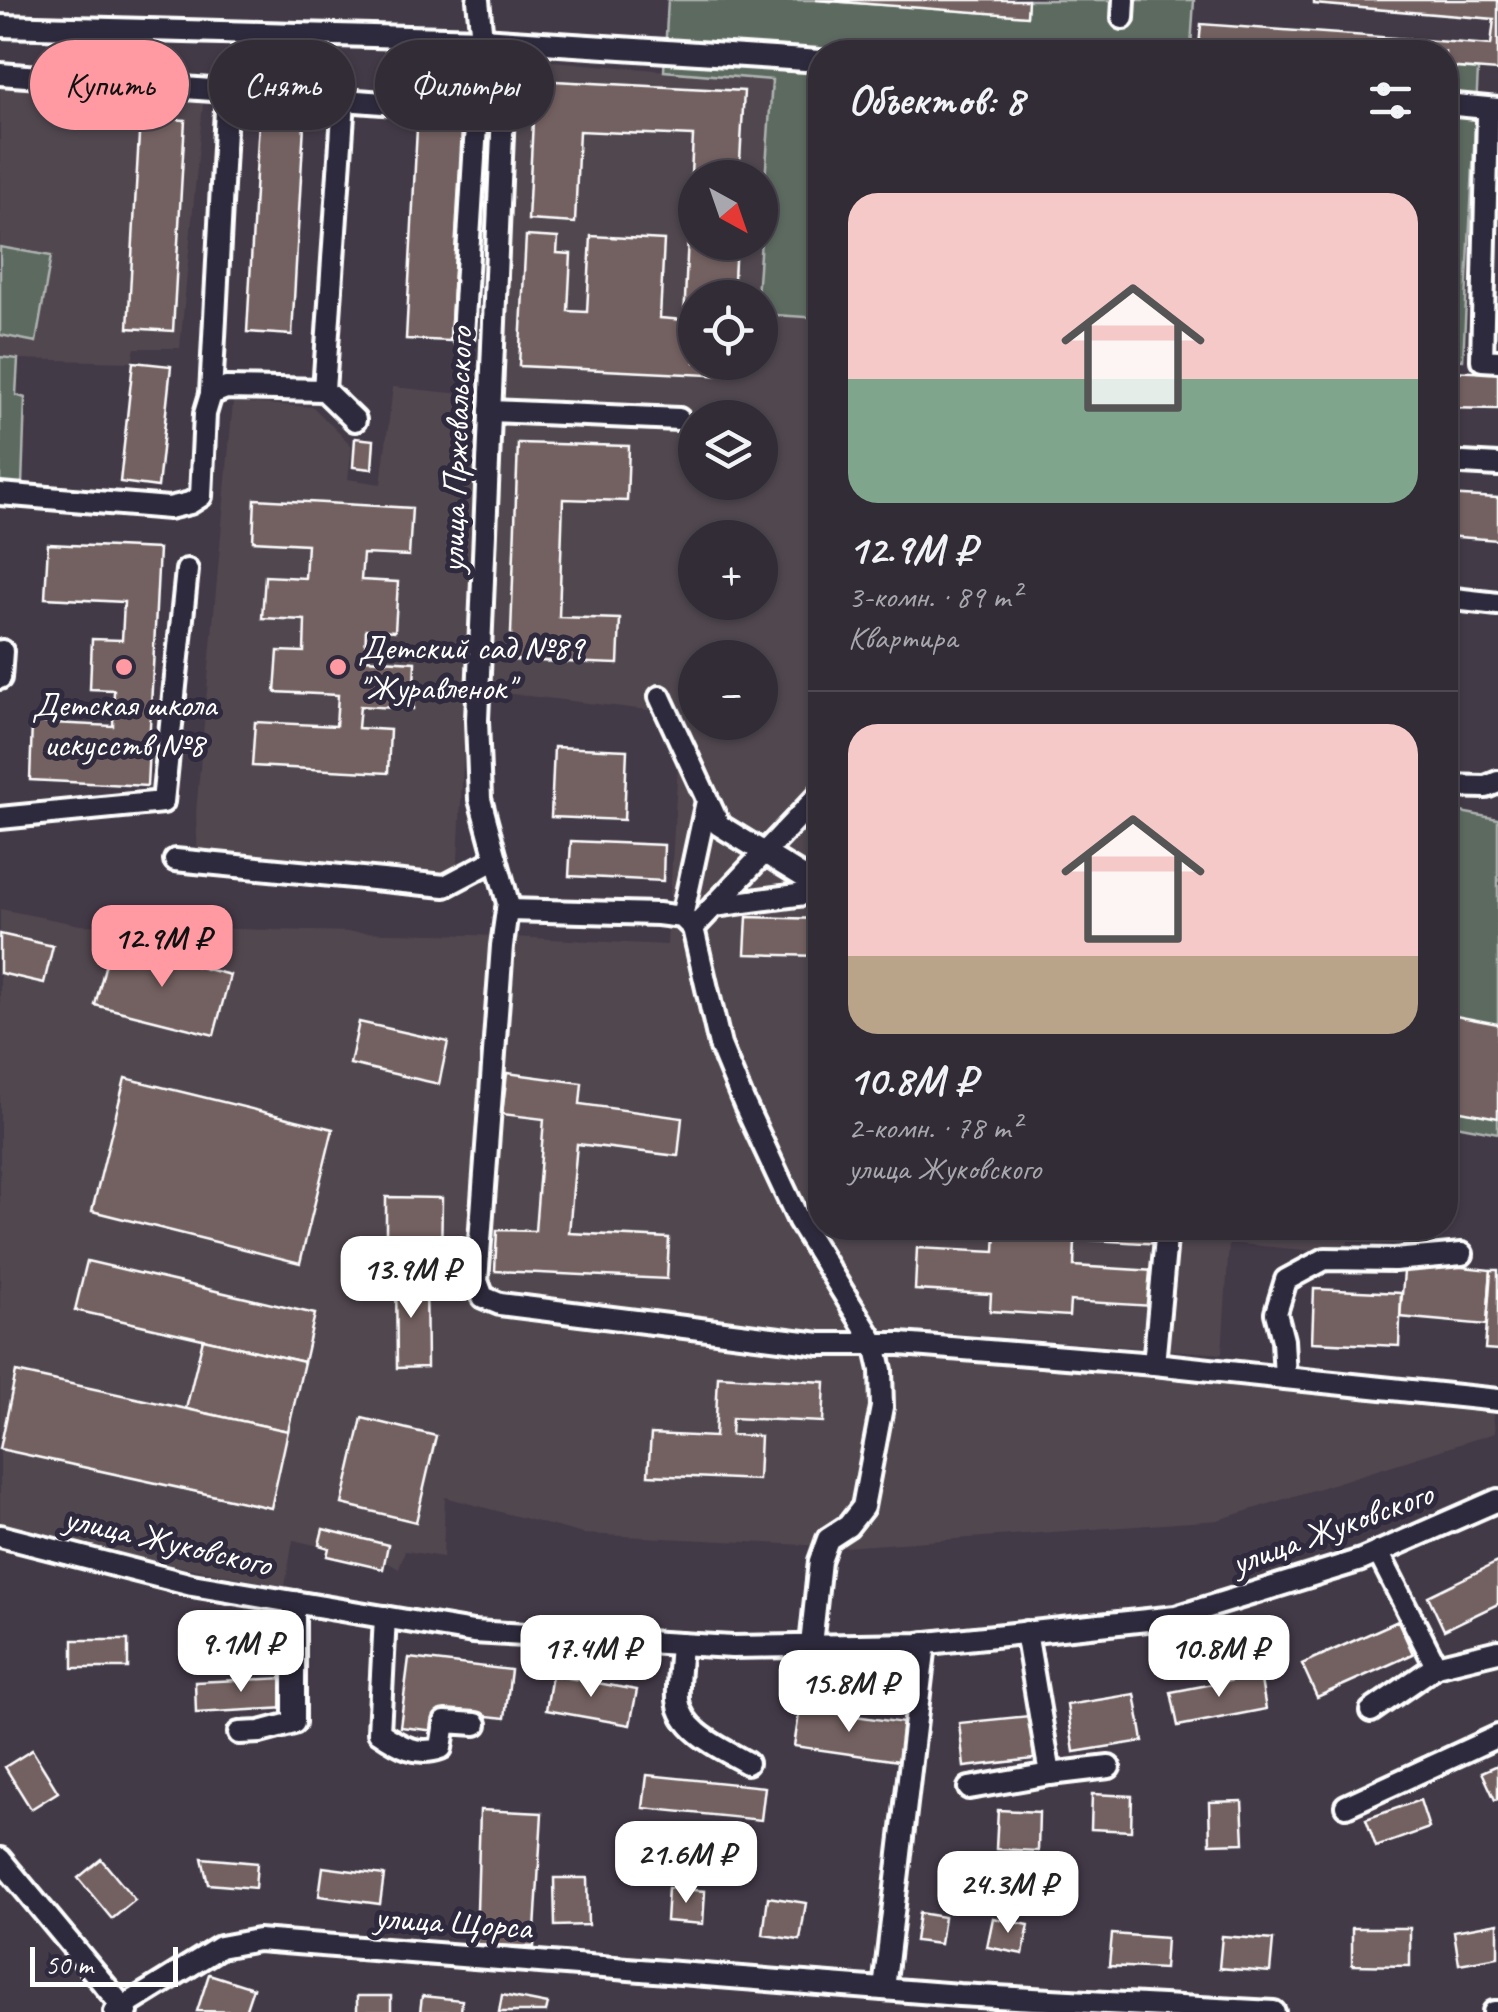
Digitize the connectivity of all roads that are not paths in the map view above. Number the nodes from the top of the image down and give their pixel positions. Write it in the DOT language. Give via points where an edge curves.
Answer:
graph roads {
  1 [pos="478,0"];
  2 [pos="0,26"];
  3 [pos="482,39"];
  4 [pos="494,40"];
  5 [pos="554,44"];
  6 [pos="808,59"];
  7 [pos="0,74"];
  8 [pos="209,90"];
  9 [pos="1458,106"];
  10 [pos="1493,112"];
  11 [pos="226,130"];
  12 [pos="342,130"];
  13 [pos="476,130"];
  14 [pos="501,130"];
  15 [pos="1491,221"];
  16 [pos="463,335"];
  17 [pos="1498,361"];
  18 [pos="324,390"];
  19 [pos="211,394"];
  20 [pos="490,411"];
  21 [pos="678,419"];
  22 [pos="355,420"];
  23 [pos="1458,463"];
  24 [pos="1498,465"];
  25 [pos="0,494"];
  26 [pos="186,570"];
  27 [pos="1458,599"];
  28 [pos="1498,604"];
  29 [pos="2,651"];
  30 [pos="0,678"];
  31 [pos="660,698"];
  32 [pos="1498,782"];
  33 [pos="1458,786"];
  34 [pos="708,801"];
  35 [pos="808,806"];
  36 [pos="0,818"];
  37 [pos="763,853"];
  38 [pos="496,859"];
  39 [pos="176,860"];
  40 [pos="808,881"];
  41 [pos="808,891"];
  42 [pos="714,906"];
  43 [pos="507,910"];
  44 [pos="687,923"];
  45 [pos="808,1236"];
  46 [pos="811,1240"];
  47 [pos="1166,1240"];
  48 [pos="1462,1254"];
  49 [pos="875,1344"];
  50 [pos="1154,1364"];
  51 [pos="1285,1378"];
  52 [pos="1498,1400"];
  53 [pos="1498,1500"];
  54 [pos="0,1536"];
  55 [pos="1378,1552"];
  56 [pos="294,1602"];
  57 [pos="384,1618"];
  58 [pos="1026,1632"];
  59 [pos="924,1643"];
  60 [pos="681,1644"];
  61 [pos="812,1646"];
  62 [pos="1498,1651"];
  63 [pos="1436,1666"];
  64 [pos="1371,1711"];
  65 [pos="476,1724"];
  66 [pos="239,1732"];
  67 [pos="1498,1736"];
  68 [pos="747,1762"];
  69 [pos="1109,1767"];
  70 [pos="1050,1774"];
  71 [pos="969,1788"];
  72 [pos="1346,1806"];
  73 [pos="0,1859"];
  74 [pos="884,1989"];
  75 [pos="122,2010"];
  76 [pos="1274,2012"];
  1 -- 3 [label="street"];
  2 -- 3 [label="street"];
  3 -- 4 [label="street"];
  5 -- 6 [label="street"];
  7 -- 8 [label="street"];
  9 -- 10 [label="street"];
  10 -- 15 [label="street"];
  11 -- 19 [label="street"];
  12 -- 18 [label="street"];
  13 -- 16 [label="street"];
  14 -- 20 [label="street, улица Пржевальского"];
  15 -- 17 [label="street" via="1482,360"];
  18 -- 19 [label="street" via="226,388"];
  18 -- 22 [label="street"];
  19 -- 25 [label="street" via="201,496 190,503 169,508"];
  20 -- 21 [label="street"];
  20 -- 38 [label="street, улица Пржевальского" via="477,720 480,798"];
  23 -- 24 [label="street"];
  26 -- 36 [label="street" via="163,802"];
  27 -- 28 [label="street"];
  29 -- 30 [label="street"];
  31 -- 34 [label="street"];
  32 -- 33 [label="street"];
  34 -- 37 [label="street" via="719,826"];
  34 -- 44 [label="street"];
  35 -- 37 [label="street"];
  37 -- 40 [label="street"];
  37 -- 42 [label="street"];
  38 -- 39 [label="street" via="445,886"];
  38 -- 43 [label="street, улица Пржевальского"];
  41 -- 42 [label="street"];
  42 -- 44 [label="street"];
  43 -- 44 [label="street"];
  43 -- 49 [label="street, улица Пржевальского" via="477,1281 484,1297 820,1344"];
  44 -- 45 [label="street" via="720,1045"];
  46 -- 49 [label="street"];
  47 -- 50 [label="street"];
  48 -- 51 [label="street" via="1325,1259 1286,1280 1276,1312"];
  49 -- 50 [label="street"];
  49 -- 61 [label="street" via="882,1407 862,1507 828,1539 820,1561"];
  50 -- 51 [label="street"];
  51 -- 52 [label="street"];
  53 -- 55 [label="street, улица Жуковского"];
  54 -- 56 [label="street, улица Жуковского" via="192,1585"];
  55 -- 58 [label="street, улица Жуковского" via="1176,1616"];
  55 -- 63 [label="street"];
  56 -- 57 [label="street, улица Жуковского"];
  56 -- 66 [label="street" via="294,1722"];
  57 -- 60 [label="street, улица Жуковского" via="473,1632"];
  57 -- 65 [label="street" via="379,1732 404,1749 432,1751 441,1748 446,1722"];
  58 -- 59 [label="street, улица Жуковского"];
  58 -- 70 [label="street"];
  59 -- 61 [label="street, улица Жуковского"];
  59 -- 74 [label="street"];
  60 -- 61 [label="street, улица Жуковского"];
  60 -- 68 [label="street" via="678,1705 702,1735"];
  62 -- 63 [label="street"];
  63 -- 64 [label="street"];
  67 -- 72 [label="street"];
  69 -- 70 [label="street"];
  70 -- 71 [label="street"];
  73 -- 75 [label="street"];
  74 -- 75 [label="street, улица Щорса" via="258,1940 220,1947"];
  74 -- 76 [label="street, улица Щорса"];
}
